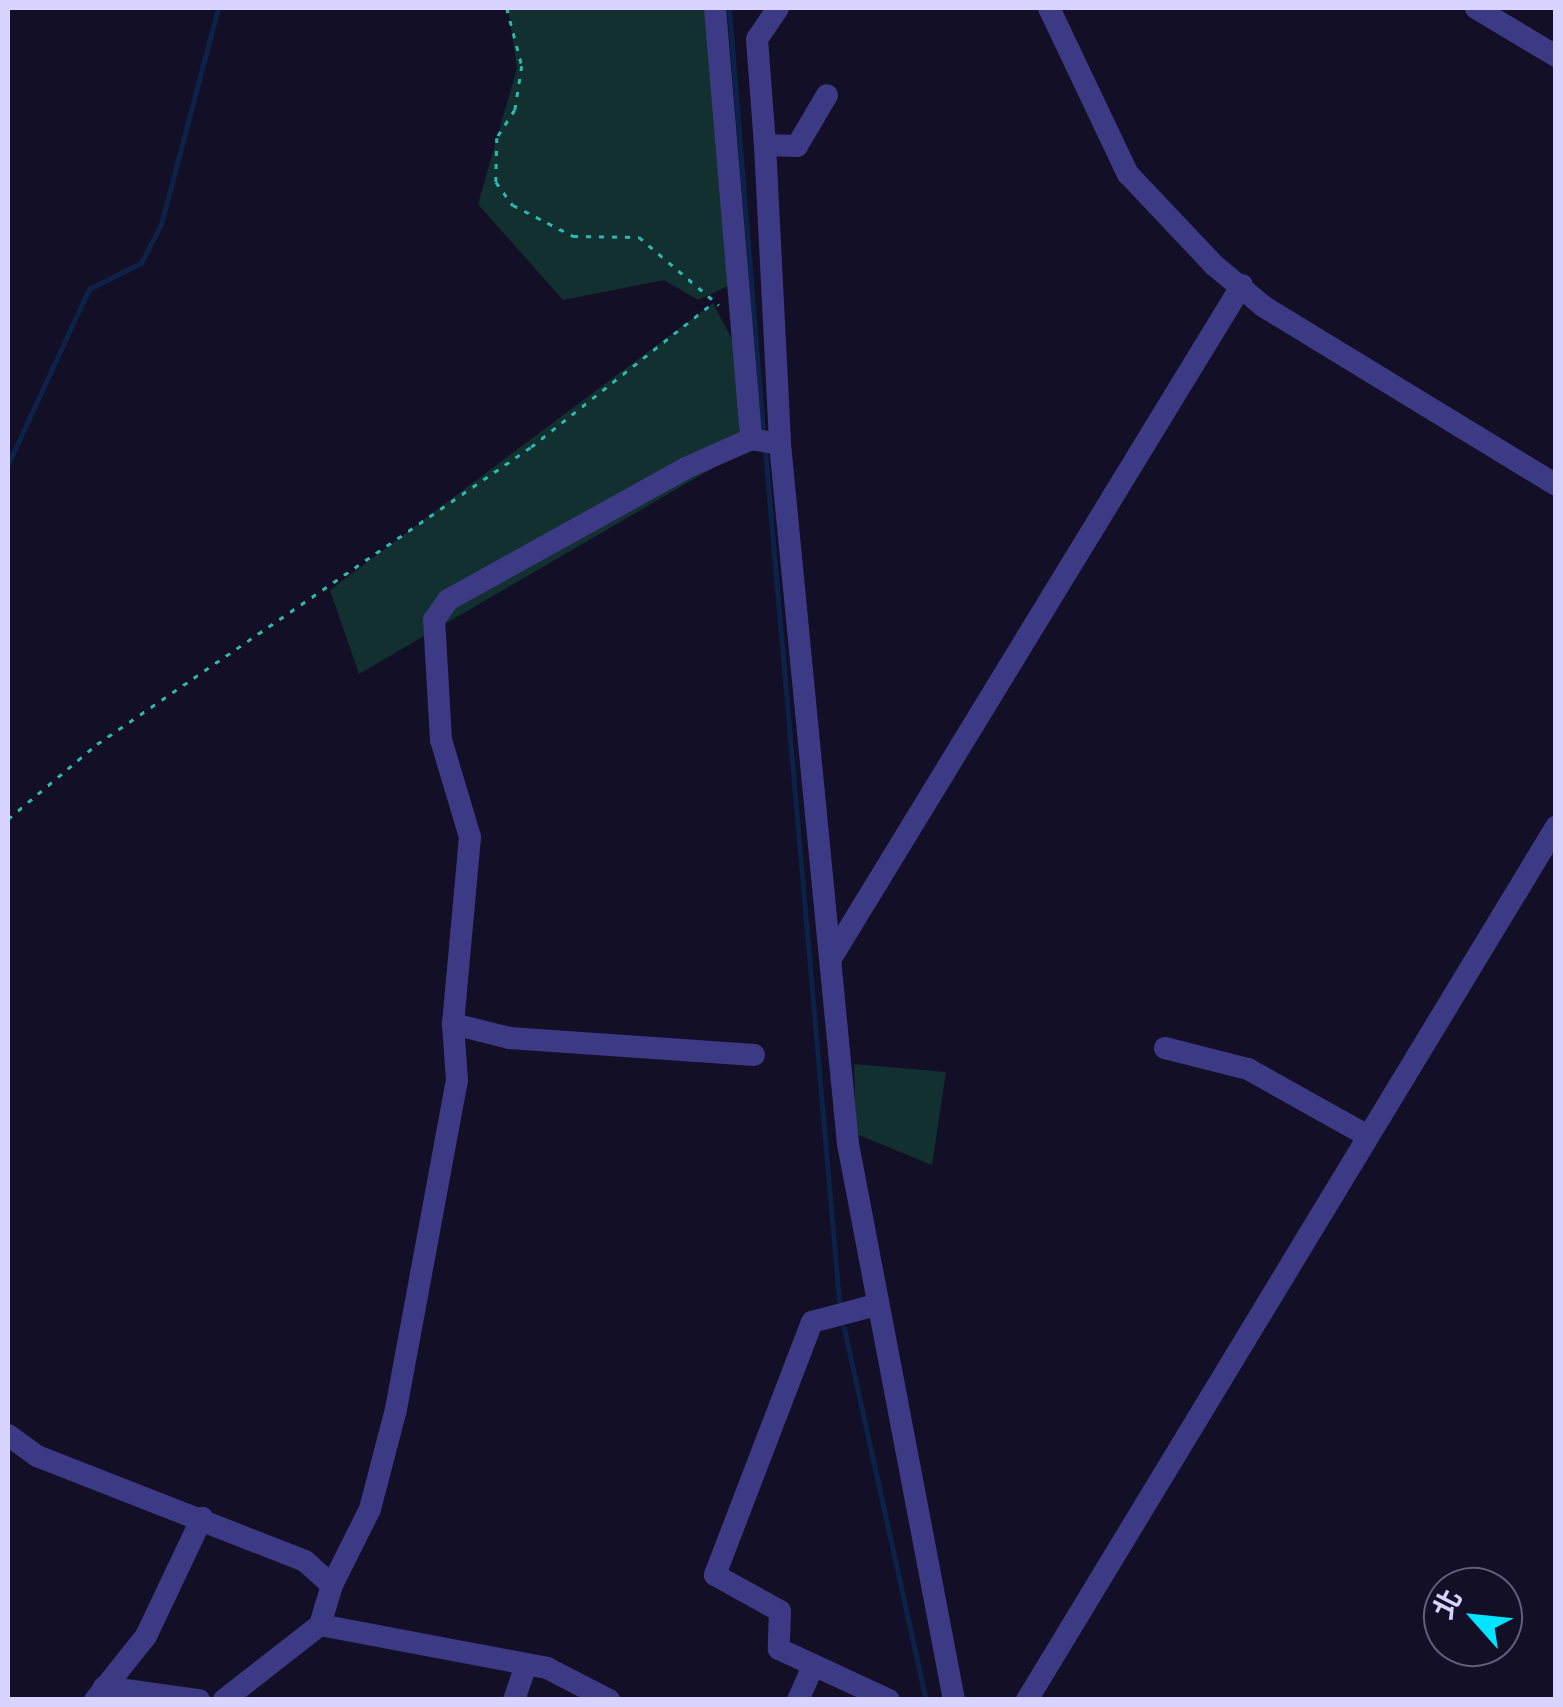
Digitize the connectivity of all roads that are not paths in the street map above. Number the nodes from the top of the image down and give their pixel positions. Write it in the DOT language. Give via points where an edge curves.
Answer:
graph roads {
  1 [pos="715,8"];
  2 [pos="778,8"];
  3 [pos="1049,8"];
  4 [pos="1476,8"];
  5 [pos="1556,56"];
  6 [pos="827,95"];
  7 [pos="764,145"];
  8 [pos="1242,285"];
  9 [pos="751,439"];
  10 [pos="780,444"];
  11 [pos="1556,485"];
  12 [pos="1556,827"];
  13 [pos="833,955"];
  14 [pos="453,1024"];
  15 [pos="1165,1048"];
  16 [pos="754,1055"];
  17 [pos="1368,1136"];
  18 [pos="876,1305"];
  19 [pos="8,1435"];
  20 [pos="202,1518"];
  21 [pos="332,1585"];
  22 [pos="320,1624"];
  23 [pos="813,1666"];
  24 [pos="525,1668"];
  25 [pos="100,1693"];
  26 [pos="199,1700"];
  27 [pos="224,1700"];
  28 [pos="514,1700"];
  29 [pos="609,1700"];
  30 [pos="798,1700"];
  31 [pos="889,1700"];
  32 [pos="954,1700"];
  33 [pos="1028,1700"];
  1 -- 9 [label="street"];
  2 -- 7 [label="street" via="758,40"];
  3 -- 8 [label="street" via="1128,174"];
  4 -- 5 [label="street"];
  6 -- 7 [label="street" via="797,146"];
  7 -- 10 [label="street"];
  8 -- 11 [label="street"];
  8 -- 13 [label="street"];
  9 -- 10 [label="street"];
  9 -- 14 [label="street" via="438,612 440,740 470,836"];
  10 -- 13 [label="street"];
  12 -- 17 [label="street"];
  13 -- 18 [label="street" via="848,1144"];
  14 -- 16 [label="street" via="510,1038"];
  14 -- 21 [label="street" via="457,1080 396,1409 370,1509"];
  15 -- 17 [label="street" via="1248,1070"];
  17 -- 33 [label="street"];
  18 -- 23 [label="street" via="812,1322 716,1575 780,1611 780,1649"];
  18 -- 32 [label="street"];
  19 -- 20 [label="street" via="37,1456"];
  20 -- 21 [label="street" via="305,1561"];
  20 -- 25 [label="street" via="146,1636"];
  21 -- 22 [label="street"];
  22 -- 24 [label="street"];
  22 -- 27 [label="street"];
  23 -- 30 [label="street"];
  23 -- 31 [label="street"];
  24 -- 28 [label="street"];
  24 -- 29 [label="street" via="547,1668"];
  25 -- 26 [label="street"];
}
